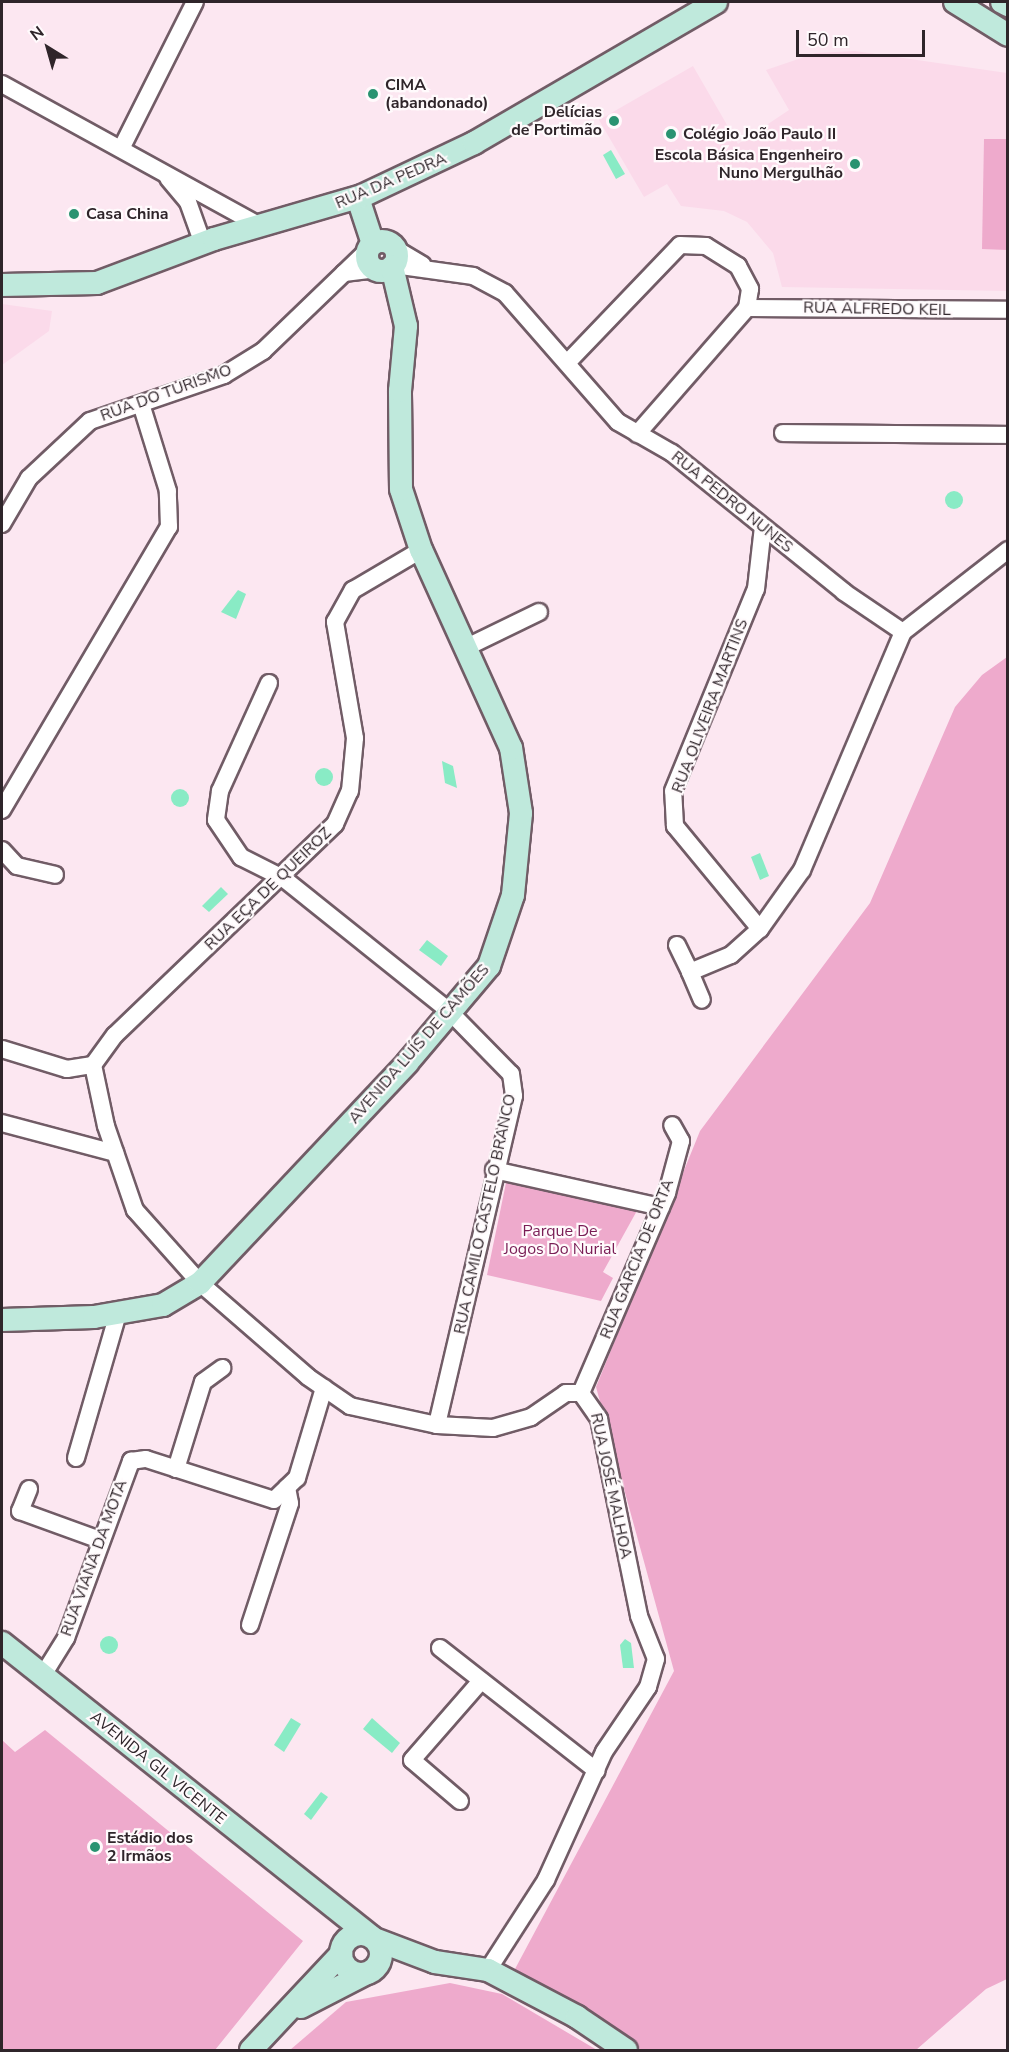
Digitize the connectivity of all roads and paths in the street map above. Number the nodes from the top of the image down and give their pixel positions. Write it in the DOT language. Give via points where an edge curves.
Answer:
graph roads {
  1 [pos="195,2"];
  2 [pos="716,2"];
  3 [pos="955,2"];
  4 [pos="1002,2"];
  5 [pos="1008,5"];
  6 [pos="694,7"];
  7 [pos="1008,34"];
  8 [pos="2,84"];
  9 [pos="122,147"];
  10 [pos="168,178"];
  11 [pos="358,198"];
  12 [pos="258,225"];
  13 [pos="203,244"];
  14 [pos="382,259"];
  15 [pos="2,285"];
  16 [pos="747,308"];
  17 [pos="1008,310"];
  18 [pos="567,363"];
  19 [pos="141,404"];
  20 [pos="637,434"];
  21 [pos="783,434"];
  22 [pos="1008,435"];
  23 [pos="2,524"];
  24 [pos="763,526"];
  25 [pos="421,550"];
  26 [pos="1008,550"];
  27 [pos="539,612"];
  28 [pos="903,632"];
  29 [pos="467,647"];
  30 [pos="269,683"];
  31 [pos="2,810"];
  32 [pos="2,850"];
  33 [pos="55,875"];
  34 [pos="283,878"];
  35 [pos="760,929"];
  36 [pos="677,945"];
  37 [pos="690,972"];
  38 [pos="702,1000"];
  39 [pos="450,1012"];
  40 [pos="2,1049"];
  41 [pos="93,1065"];
  42 [pos="2,1123"];
  43 [pos="672,1125"];
  44 [pos="115,1153"];
  45 [pos="495,1170"];
  46 [pos="661,1207"];
  47 [pos="200,1283"];
  48 [pos="118,1313"];
  49 [pos="3,1319"];
  50 [pos="222,1368"];
  51 [pos="324,1388"];
  52 [pos="581,1393"];
  53 [pos="437,1425"];
  54 [pos="76,1458"];
  55 [pos="176,1469"];
  56 [pos="287,1488"];
  57 [pos="29,1489"];
  58 [pos="100,1540"];
  59 [pos="250,1625"];
  60 [pos="2,1642"];
  61 [pos="440,1648"];
  62 [pos="43,1675"];
  63 [pos="481,1681"];
  64 [pos="597,1771"];
  65 [pos="460,1801"];
  66 [pos="313,1893"];
  67 [pos="373,1938"];
  68 [pos="341,1951"];
  69 [pos="435,1962"];
  70 [pos="488,1970"];
  71 [pos="370,1972"];
  72 [pos="291,2012"];
  73 [pos="251,2050"];
  74 [pos="626,2050"];
  1 -- 9 [label="street"];
  2 -- 6 [label="street, RUA DA PEDRA"];
  3 -- 7 [label="street"];
  4 -- 5 [label="street"];
  6 -- 11 [label="street, RUA DA PEDRA" via="474,143"];
  8 -- 9 [label="street"];
  9 -- 10 [label="street"];
  10 -- 12 [label="street"];
  10 -- 13 [label="street" via="188,202"];
  11 -- 12 [label="street, RUA DA PEDRA"];
  11 -- 14 [label="street, AVENIDA LUÍS DE CAMÕES"];
  12 -- 13 [label="street, RUA DA PEDRA"];
  13 -- 15 [label="street, RUA DA PEDRA" via="97,284"];
  14 -- 18 [label="street, RUA PEDRO NUNES" via="472,276 505,293"];
  14 -- 19 [label="street, RUA DO TURISMO" via="344,273 263,351 224,375"];
  14 -- 25 [label="street, AVENIDA LUÍS DE CAMÕES" via="406,326 400,391 401,489"];
  16 -- 17 [label="street, RUA ALFREDO KEIL"];
  16 -- 18 [label="street" via="750,289 738,266 706,246 680,245"];
  16 -- 20 [label="street"];
  18 -- 20 [label="street, RUA PEDRO NUNES" via="611,415"];
  19 -- 23 [label="street, RUA DO TURISMO" via="90,421 58,446 29,478"];
  19 -- 31 [label="street" via="168,491 170,526"];
  20 -- 24 [label="street, RUA PEDRO NUNES" via="672,453"];
  21 -- 22 [label="street"];
  24 -- 28 [label="street, RUA PEDRO NUNES"];
  24 -- 35 [label="street, RUA OLIVEIRA MARTINS" via="756,589 673,791 675,826"];
  25 -- 29 [label="street, AVENIDA LUÍS DE CAMÕES"];
  25 -- 34 [label="street, RUA EÇA DE QUEIROZ" via="352,590 335,622 355,738 350,791 335,824"];
  26 -- 28 [label="street"];
  27 -- 29 [label="street"];
  28 -- 35 [label="street" via="894,663 846,756 802,870"];
  29 -- 39 [label="street, AVENIDA LUÍS DE CAMÕES" via="511,748 521,813 513,895 489,966"];
  30 -- 34 [label="street, RUA CAMILO CASTELO BRANCO" via="220,791 216,820 241,857"];
  32 -- 33 [label="street" via="17,866"];
  34 -- 39 [label="street, RUA CAMILO CASTELO BRANCO"];
  34 -- 41 [label="street, RUA EÇA DE QUEIROZ" via="115,1035"];
  35 -- 37 [label="street" via="731,955"];
  36 -- 37 [label="street"];
  37 -- 38 [label="street"];
  39 -- 45 [label="street, RUA CAMILO CASTELO BRANCO" via="512,1074 514,1096"];
  39 -- 47 [label="street, AVENIDA LUÍS DE CAMÕES"];
  40 -- 41 [label="street" via="67,1069"];
  41 -- 44 [label="street, RUA JOSÉ MALHOA"];
  42 -- 44 [label="street"];
  43 -- 46 [label="street, RUA GARCIA DE ORTA" via="681,1141"];
  44 -- 47 [label="street, RUA JOSÉ MALHOA" via="135,1210"];
  45 -- 46 [label="street"];
  45 -- 53 [label="street, RUA CAMILO CASTELO BRANCO"];
  46 -- 52 [label="street, RUA GARCIA DE ORTA"];
  47 -- 48 [label="street, AVENIDA LUÍS DE CAMÕES" via="163,1305"];
  47 -- 51 [label="street, RUA JOSÉ MALHOA"];
  48 -- 49 [label="street, AVENIDA LUÍS DE CAMÕES"];
  48 -- 54 [label="street"];
  50 -- 55 [label="street" via="202,1382"];
  51 -- 53 [label="street, RUA JOSÉ MALHOA" via="350,1406"];
  51 -- 56 [label="street" via="311,1442"];
  52 -- 53 [label="street, RUA JOSÉ MALHOA" via="566,1393 531,1417 493,1428"];
  52 -- 64 [label="street, RUA JOSÉ MALHOA" via="599,1419 639,1616 656,1659 648,1687"];
  55 -- 56 [label="street, RUA VIANA DA MOTA" via="274,1500"];
  55 -- 58 [label="street, RUA VIANA DA MOTA" via="146,1458 131,1461"];
  56 -- 59 [label="street" via="290,1503"];
  57 -- 58 [label="street" via="20,1511"];
  58 -- 62 [label="street, RUA VIANA DA MOTA" via="66,1638"];
  60 -- 62 [label="street, AVENIDA GIL VICENTE"];
  61 -- 63 [label="street"];
  62 -- 66 [label="street, AVENIDA GIL VICENTE"];
  63 -- 64 [label="street"];
  63 -- 65 [label="street" via="412,1760"];
  64 -- 70 [label="street, RUA JOSÉ MALHOA" via="546,1880"];
  66 -- 67 [label="street, AVENIDA GIL VICENTE"];
  66 -- 68 [label="street"];
  67 -- 68 [label="street" via="350,1937"];
  67 -- 69 [label="street, AVENIDA GIL VICENTE"];
  67 -- 71 [label="street" via="382,1952"];
  68 -- 71 [label="street" via="348,1970"];
  68 -- 72 [label="street"];
  69 -- 70 [label="street"];
  69 -- 71 [label="street"];
  70 -- 74 [label="street" via="577,2017"];
  71 -- 72 [label="street"];
  72 -- 73 [label="street"];
}
